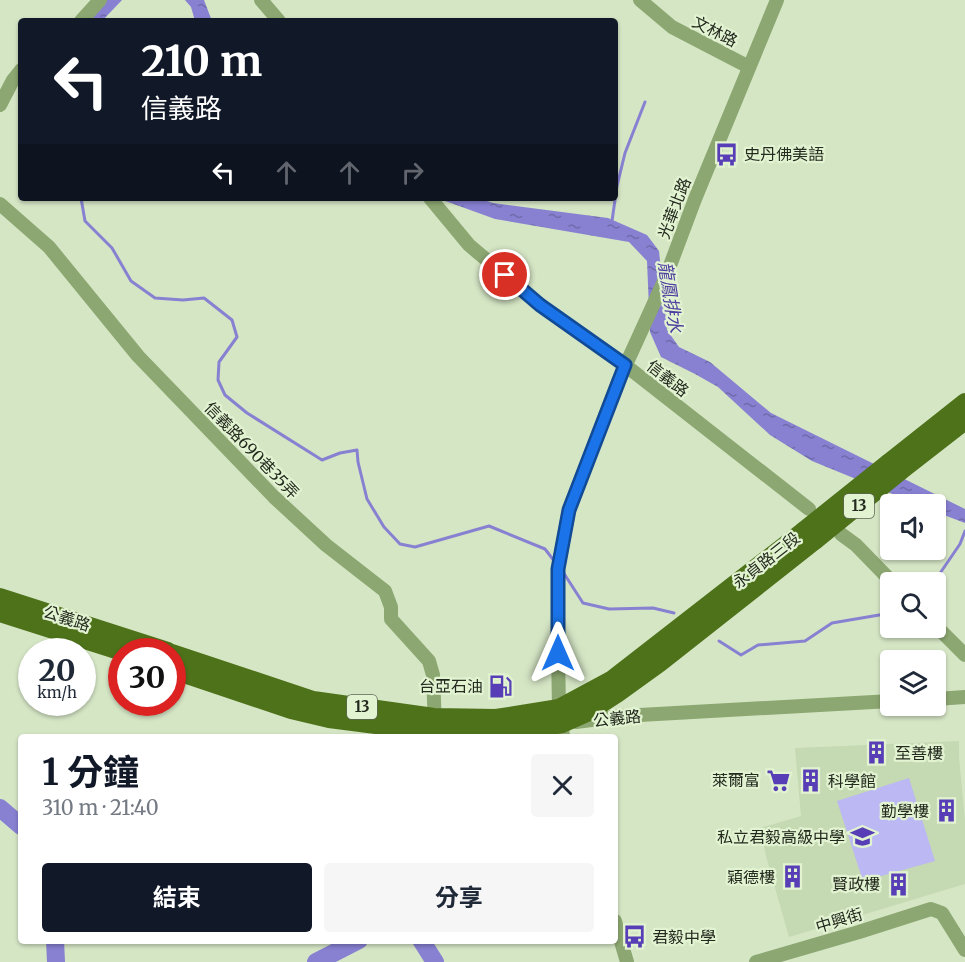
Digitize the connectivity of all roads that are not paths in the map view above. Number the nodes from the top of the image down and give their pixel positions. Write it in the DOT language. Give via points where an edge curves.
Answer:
graph roads {
  1 [pos="100,0"];
  2 [pos="261,0"];
  3 [pos="640,0"];
  4 [pos="777,0"];
  5 [pos="84,18"];
  6 [pos="276,18"];
  7 [pos="749,67"];
  8 [pos="18,74"];
  9 [pos="4,99"];
  10 [pos="432,201"];
  11 [pos="0,204"];
  12 [pos="625,365"];
  13 [pos="965,402"];
  14 [pos="965,421"];
  15 [pos="895,467"];
  16 [pos="810,509"];
  17 [pos="841,534"];
  18 [pos="882,572"];
  19 [pos="0,597"];
  20 [pos="0,614"];
  21 [pos="946,636"];
  22 [pos="114,638"];
  23 [pos="108,648"];
  24 [pos="965,655"];
  25 [pos="186,665"];
  26 [pos="946,700"];
  27 [pos="963,701"];
  28 [pos="880,702"];
  29 [pos="561,723"];
  30 [pos="435,725"];
  31 [pos="452,734"];
  32 [pos="468,734"];
  33 [pos="618,931"];
  34 [pos="965,950"];
  35 [pos="627,962"];
  36 [pos="756,962"];
  1 -- 5 [label="street"];
  2 -- 6 [label="street"];
  3 -- 7 [label="street, 文林路" via="672,27"];
  4 -- 7 [label="street, 光華北路"];
  7 -- 12 [label="street, 光華北路" via="665,279"];
  8 -- 9 [label="street"];
  10 -- 12 [label="street, 信義路" via="469,245 540,305"];
  11 -- 30 [label="street, 信義路690巷35弄" via="50,247 138,356 274,497 326,545 385,591 391,618 429,661"];
  12 -- 16 [label="street, 信義路"];
  12 -- 29 [label="street, 光華北路" via="569,510 558,569"];
  13 -- 15 [label="main road, 永貞路三段 / 13"];
  14 -- 15 [label="main road, 永貞路三段 / 13"];
  15 -- 29 [label="main road, 永貞路三段 / 13, bridge" via="660,663 589,712"];
  17 -- 18 [label="street"];
  19 -- 22 [label="main road, 公義路 / 13"];
  20 -- 23 [label="main road, 公義路"];
  21 -- 24 [label="street"];
  25 -- 30 [label="main road, 公義路 / 13" via="291,710 329,719"];
  26 -- 27 [label="street"];
  28 -- 29 [label="street, 公義路"];
  29 -- 32 [label="main road, 公義路 / 13"];
  30 -- 31 [label="main road, 公義路 / 13"];
  33 -- 35 [label="street"];
  34 -- 36 [label="street, 中興街" via="942,913 931,909"];
}
